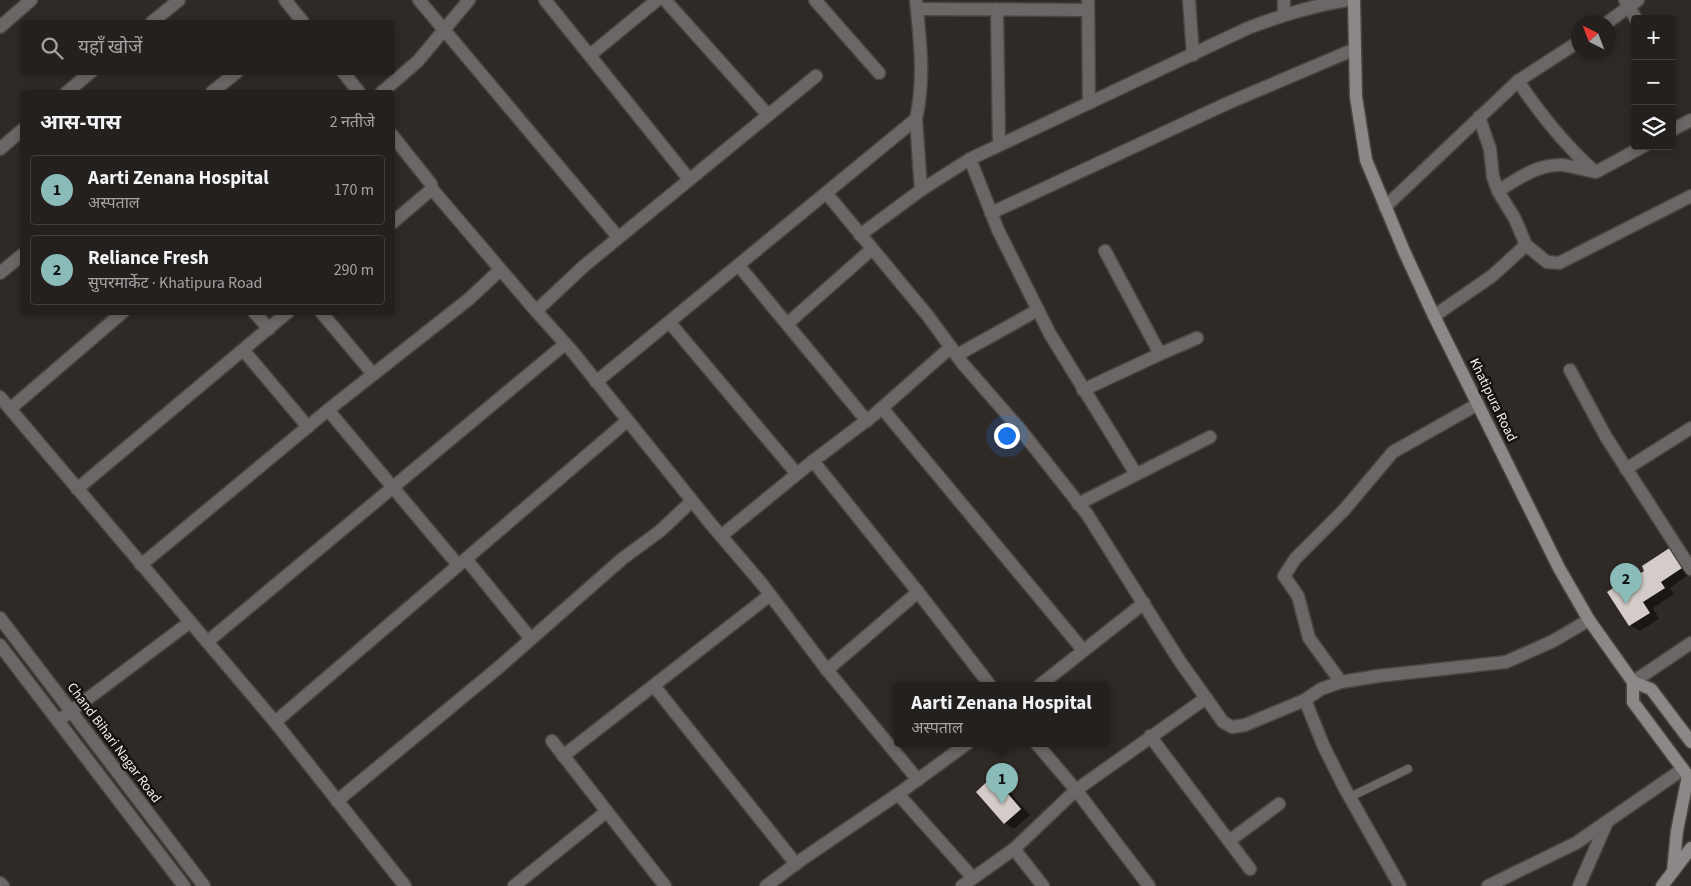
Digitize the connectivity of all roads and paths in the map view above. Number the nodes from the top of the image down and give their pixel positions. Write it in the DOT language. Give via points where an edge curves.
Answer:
graph roads {
  1 [pos="32,0"];
  2 [pos="179,0"];
  3 [pos="285,0"];
  4 [pos="418,0"];
  5 [pos="469,0"];
  6 [pos="545,0"];
  7 [pos="658,0"];
  8 [pos="665,0"];
  9 [pos="815,0"];
  10 [pos="1189,0"];
  11 [pos="1284,0"];
  12 [pos="1347,0"];
  13 [pos="1354,0"];
  14 [pos="1631,2"];
  15 [pos="17,4"];
  16 [pos="916,4"];
  17 [pos="1088,5"];
  18 [pos="997,9"];
  19 [pos="1284,15"];
  20 [pos="1616,15"];
  21 [pos="1635,15"];
  22 [pos="154,20"];
  23 [pos="300,20"];
  24 [pos="0,27"];
  25 [pos="443,30"];
  26 [pos="1571,47"];
  27 [pos="1355,49"];
  28 [pos="590,55"];
  29 [pos="1193,55"];
  30 [pos="879,73"];
  31 [pos="88,75"];
  32 [pos="233,75"];
  33 [pos="345,75"];
  34 [pos="816,76"];
  35 [pos="1518,81"];
  36 [pos="71,90"];
  37 [pos="214,90"];
  38 [pos="357,90"];
  39 [pos="384,90"];
  40 [pos="1090,102"];
  41 [pos="768,115"];
  42 [pos="1479,117"];
  43 [pos="916,119"];
  44 [pos="1691,120"];
  45 [pos="1676,128"];
  46 [pos="20,132"];
  47 [pos="395,139"];
  48 [pos="999,145"];
  49 [pos="0,149"];
  50 [pos="1637,150"];
  51 [pos="970,159"];
  52 [pos="1596,172"];
  53 [pos="690,179"];
  54 [pos="432,189"];
  55 [pos="921,190"];
  56 [pos="1498,191"];
  57 [pos="827,194"];
  58 [pos="1691,196"];
  59 [pos="1385,207"];
  60 [pos="991,212"];
  61 [pos="395,220"];
  62 [pos="860,235"];
  63 [pos="618,237"];
  64 [pos="1526,245"];
  65 [pos="872,249"];
  66 [pos="1105,251"];
  67 [pos="20,257"];
  68 [pos="739,266"];
  69 [pos="500,270"];
  70 [pos="0,273"];
  71 [pos="1038,310"];
  72 [pos="536,311"];
  73 [pos="120,315"];
  74 [pos="257,315"];
  75 [pos="285,315"];
  76 [pos="324,315"];
  77 [pos="1434,316"];
  78 [pos="670,323"];
  79 [pos="787,324"];
  80 [pos="269,329"];
  81 [pos="1197,338"];
  82 [pos="565,344"];
  83 [pos="244,351"];
  84 [pos="954,351"];
  85 [pos="1160,354"];
  86 [pos="1570,370"];
  87 [pos="373,374"];
  88 [pos="596,382"];
  89 [pos="1083,390"];
  90 [pos="0,397"];
  91 [pos="1478,404"];
  92 [pos="882,408"];
  93 [pos="10,409"];
  94 [pos="328,410"];
  95 [pos="866,420"];
  96 [pos="628,421"];
  97 [pos="308,427"];
  98 [pos="1691,428"];
  99 [pos="1210,437"];
  100 [pos="813,461"];
  101 [pos="1626,469"];
  102 [pos="798,474"];
  103 [pos="1136,474"];
  104 [pos="393,488"];
  105 [pos="78,489"];
  106 [pos="692,501"];
  107 [pos="1078,504"];
  108 [pos="721,536"];
  109 [pos="462,562"];
  110 [pos="141,565"];
  111 [pos="1691,569"];
  112 [pos="918,592"];
  113 [pos="770,595"];
  114 [pos="1144,603"];
  115 [pos="0,618"];
  116 [pos="1589,620"];
  117 [pos="190,622"];
  118 [pos="531,639"];
  119 [pos="207,642"];
  120 [pos="1691,643"];
  121 [pos="0,645"];
  122 [pos="1083,650"];
  123 [pos="827,670"];
  124 [pos="988,682"];
  125 [pos="1044,682"];
  126 [pos="1341,682"];
  127 [pos="1633,682"];
  128 [pos="654,686"];
  129 [pos="1206,698"];
  130 [pos="1305,700"];
  131 [pos="72,712"];
  132 [pos="58,721"];
  133 [pos="275,722"];
  134 [pos="1150,736"];
  135 [pos="552,741"];
  136 [pos="1691,742"];
  137 [pos="963,747"];
  138 [pos="1039,747"];
  139 [pos="563,756"];
  140 [pos="1408,769"];
  141 [pos="1687,775"];
  142 [pos="918,780"];
  143 [pos="1076,790"];
  144 [pos="898,794"];
  145 [pos="1350,798"];
  146 [pos="337,801"];
  147 [pos="1279,804"];
  148 [pos="606,812"];
  149 [pos="1608,821"];
  150 [pos="1229,841"];
  151 [pos="1691,848"];
  152 [pos="1014,849"];
  153 [pos="796,864"];
  154 [pos="1250,869"];
  155 [pos="1673,871"];
  156 [pos="196,875"];
  157 [pos="973,878"];
  158 [pos="0,883"];
  159 [pos="2,886"];
  160 [pos="182,886"];
  161 [pos="204,886"];
  162 [pos="405,886"];
  163 [pos="514,886"];
  164 [pos="665,886"];
  165 [pos="766,886"];
  166 [pos="962,886"];
  167 [pos="1044,886"];
  168 [pos="1149,886"];
  169 [pos="1400,886"];
  170 [pos="1488,886"];
  171 [pos="1579,886"];
  172 [pos="1662,886"];
  1 -- 15 [label="street"];
  2 -- 22 [label="street"];
  3 -- 23 [label="street"];
  4 -- 25 [label="street"];
  5 -- 25 [label="street"];
  6 -- 28 [label="street"];
  7 -- 28 [label="street"];
  8 -- 41 [label="street"];
  9 -- 30 [label="street"];
  10 -- 29 [label="street"];
  11 -- 19 [label="street"];
  12 -- 19 [label="street"];
  13 -- 27 [label="main road, Khatipura Road"];
  14 -- 20 [label="street"];
  14 -- 21 [label="street"];
  15 -- 24 [label="street"];
  16 -- 18 [label="street"];
  16 -- 43 [label="street" via="922,65 921,97"];
  17 -- 18 [label="street"];
  17 -- 40 [label="street"];
  18 -- 48 [label="street"];
  19 -- 29 [label="street" via="1248,28"];
  25 -- 39 [label="street" via="418,61"];
  25 -- 63 [label="street"];
  26 -- 35 [label="street"];
  27 -- 59 [label="main road, Khatipura Road" via="1356,97 1366,160"];
  27 -- 60 [label="street" via="1228,103"];
  28 -- 53 [label="street"];
  29 -- 40 [label="street"];
  31 -- 36 [label="street"];
  32 -- 37 [label="street"];
  33 -- 38 [label="street"];
  34 -- 41 [label="street"];
  35 -- 42 [label="street"];
  35 -- 52 [label="street" via="1565,141"];
  40 -- 48 [label="street"];
  41 -- 53 [label="street"];
  42 -- 56 [label="street" via="1490,149"];
  42 -- 59 [label="street"];
  43 -- 55 [label="street"];
  43 -- 57 [label="street"];
  44 -- 45 [label="street"];
  46 -- 49 [label="street"];
  47 -- 54 [label="street"];
  48 -- 51 [label="street"];
  50 -- 52 [label="street"];
  51 -- 55 [label="street"];
  51 -- 60 [label="street"];
  52 -- 56 [label="street" via="1553,165 1533,169"];
  53 -- 63 [label="street"];
  54 -- 61 [label="street"];
  54 -- 69 [label="street"];
  55 -- 62 [label="street"];
  56 -- 64 [label="street"];
  57 -- 62 [label="street"];
  57 -- 68 [label="street"];
  58 -- 64 [label="street" via="1559,263 1547,262"];
  59 -- 77 [label="main road, Khatipura Road"];
  60 -- 71 [label="street"];
  62 -- 65 [label="street"];
  63 -- 72 [label="street"];
  64 -- 77 [label="street" via="1492,276"];
  65 -- 79 [label="street"];
  65 -- 84 [label="street"];
  66 -- 85 [label="street"];
  67 -- 70 [label="street"];
  68 -- 78 [label="street"];
  68 -- 79 [label="street"];
  69 -- 72 [label="street"];
  69 -- 87 [label="street" via="469,299"];
  71 -- 84 [label="street"];
  71 -- 89 [label="street"];
  72 -- 82 [label="street"];
  73 -- 93 [label="street"];
  74 -- 80 [label="street"];
  75 -- 80 [label="street"];
  76 -- 87 [label="street"];
  77 -- 91 [label="main road, Khatipura Road"];
  78 -- 88 [label="street"];
  78 -- 102 [label="street"];
  79 -- 95 [label="street"];
  80 -- 83 [label="street"];
  81 -- 85 [label="street"];
  82 -- 88 [label="street"];
  82 -- 104 [label="street"];
  83 -- 97 [label="street"];
  83 -- 105 [label="street"];
  84 -- 92 [label="street"];
  84 -- 107 [label="street"];
  85 -- 89 [label="street"];
  86 -- 101 [label="street"];
  87 -- 94 [label="street"];
  88 -- 96 [label="street"];
  89 -- 103 [label="street"];
  90 -- 93 [label="street"];
  91 -- 116 [label="main road, Khatipura Road" via="1559,568"];
  91 -- 126 [label="street" via="1393,452 1284,576 1298,596 1309,638"];
  92 -- 95 [label="street"];
  92 -- 122 [label="street"];
  93 -- 105 [label="street"];
  94 -- 97 [label="street"];
  94 -- 104 [label="street"];
  95 -- 100 [label="street"];
  96 -- 106 [label="street"];
  96 -- 109 [label="street"];
  97 -- 110 [label="street"];
  98 -- 101 [label="street"];
  99 -- 103 [label="street"];
  100 -- 102 [label="street"];
  100 -- 112 [label="street"];
  101 -- 111 [label="street"];
  102 -- 108 [label="street"];
  103 -- 107 [label="street"];
  104 -- 109 [label="street"];
  104 -- 119 [label="street"];
  105 -- 110 [label="street"];
  106 -- 108 [label="street"];
  106 -- 118 [label="street"];
  107 -- 114 [label="street"];
  108 -- 113 [label="street"];
  109 -- 118 [label="street"];
  109 -- 133 [label="street"];
  110 -- 117 [label="street"];
  112 -- 123 [label="street"];
  112 -- 124 [label="street"];
  113 -- 123 [label="street"];
  113 -- 128 [label="street"];
  114 -- 122 [label="street"];
  114 -- 129 [label="street"];
  115 -- 131 [label="street, Chand Bihari Nagar Road"];
  116 -- 126 [label="street" via="1506,662"];
  116 -- 127 [label="main road, Khatipura Road"];
  117 -- 119 [label="street"];
  117 -- 131 [label="street"];
  118 -- 146 [label="street"];
  119 -- 133 [label="street"];
  120 -- 127 [label="street"];
  121 -- 132 [label="street"];
  122 -- 125 [label="street"];
  123 -- 142 [label="street"];
  126 -- 130 [label="street"];
  127 -- 136 [label="main road" via="1652,688"];
  127 -- 141 [label="main road, Khatipura Road" via="1633,702"];
  128 -- 139 [label="street"];
  128 -- 153 [label="street"];
  129 -- 130 [label="street" via="1223,722 1232,727 1245,725"];
  129 -- 134 [label="street"];
  130 -- 145 [label="street"];
  131 -- 132 [label="street"];
  131 -- 156 [label="street, Chand Bihari Nagar Road"];
  132 -- 160 [label="street"];
  133 -- 146 [label="street"];
  134 -- 143 [label="street"];
  134 -- 150 [label="street"];
  135 -- 139 [label="street"];
  137 -- 142 [label="street"];
  138 -- 143 [label="street"];
  139 -- 148 [label="street"];
  140 -- 145 [label="lane"];
  141 -- 149 [label="street"];
  141 -- 155 [label="main road"];
  142 -- 144 [label="street"];
  143 -- 152 [label="street"];
  143 -- 168 [label="street"];
  144 -- 153 [label="street"];
  144 -- 157 [label="street"];
  145 -- 169 [label="street"];
  146 -- 162 [label="street"];
  147 -- 150 [label="street"];
  148 -- 163 [label="street"];
  148 -- 164 [label="street"];
  149 -- 170 [label="street" via="1576,844"];
  149 -- 171 [label="street"];
  150 -- 154 [label="street"];
  151 -- 155 [label="main road"];
  152 -- 157 [label="street"];
  152 -- 167 [label="street"];
  153 -- 165 [label="street"];
  155 -- 172 [label="main road"];
  156 -- 160 [label="street"];
  156 -- 161 [label="street, Chand Bihari Nagar Road"];
  157 -- 166 [label="street"];
  158 -- 159 [label="street"];
}
